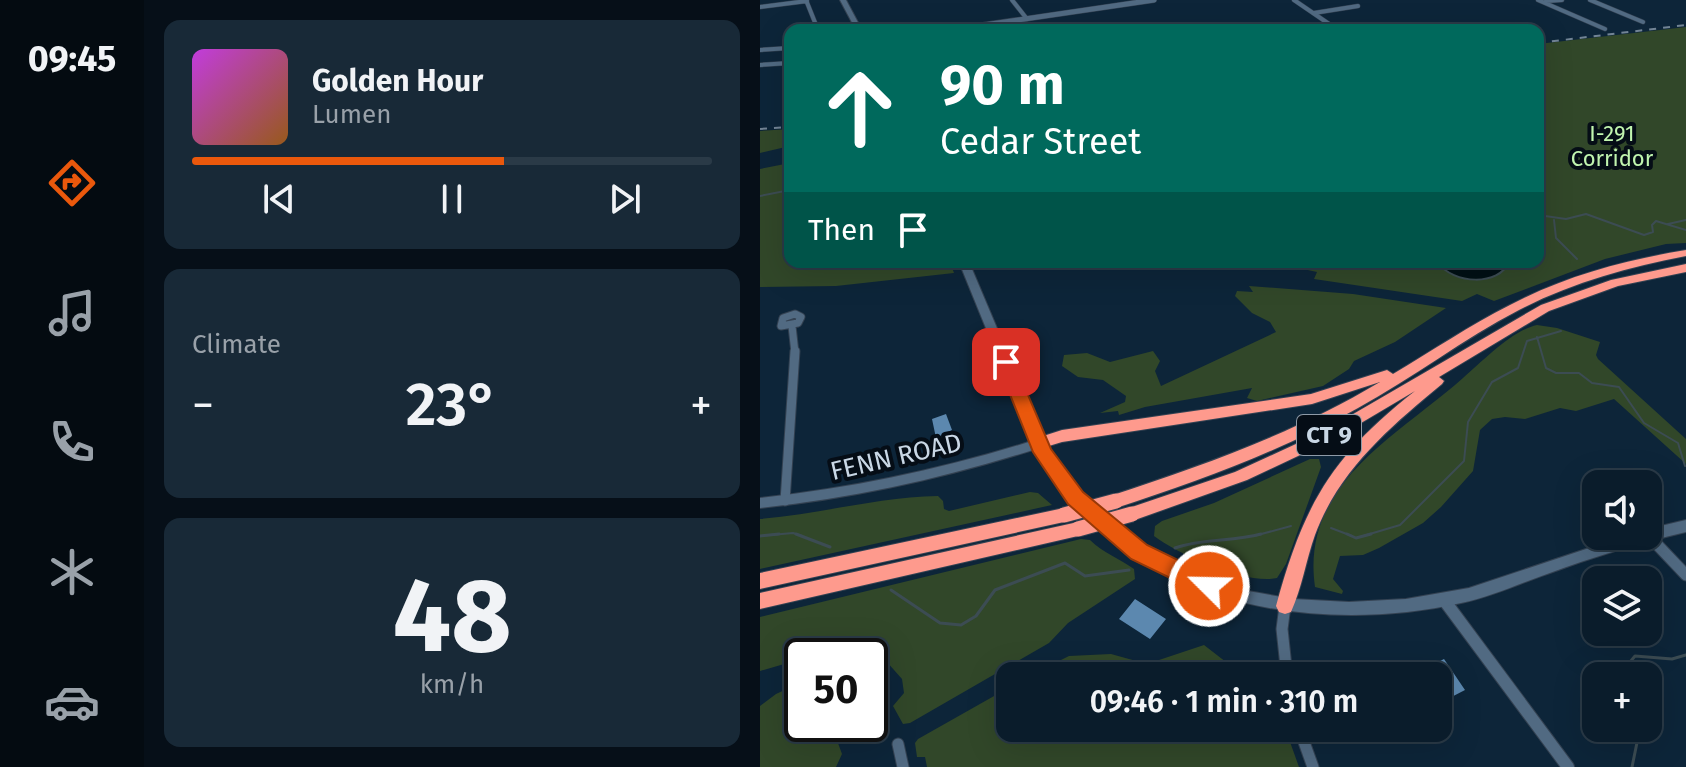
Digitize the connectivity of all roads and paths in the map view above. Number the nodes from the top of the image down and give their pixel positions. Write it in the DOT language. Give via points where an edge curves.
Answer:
graph roads {
  1 [pos="806,0"];
  2 [pos="843,0"];
  3 [pos="1012,0"];
  4 [pos="1154,0"];
  5 [pos="1294,0"];
  6 [pos="1562,0"];
  7 [pos="1590,0"];
  8 [pos="1540,1"];
  9 [pos="1358,6"];
  10 [pos="760,9"];
  11 [pos="1313,13"];
  12 [pos="1027,19"];
  13 [pos="1643,22"];
  14 [pos="814,24"];
  15 [pos="856,24"];
  16 [pos="992,24"];
  17 [pos="1327,24"];
  18 [pos="1605,29"];
  19 [pos="784,48"];
  20 [pos="760,50"];
  21 [pos="784,63"];
  22 [pos="760,65"];
  23 [pos="1686,253"];
  24 [pos="966,268"];
  25 [pos="1686,268"];
  26 [pos="792,326"];
  27 [pos="1493,328"];
  28 [pos="1414,368"];
  29 [pos="1039,443"];
  30 [pos="785,501"];
  31 [pos="760,503"];
  32 [pos="1686,526"];
  33 [pos="1662,531"];
  34 [pos="1599,550"];
  35 [pos="1661,550"];
  36 [pos="1686,575"];
  37 [pos="760,581"];
  38 [pos="1444,600"];
  39 [pos="760,601"];
  40 [pos="1285,606"];
  41 [pos="1286,662"];
  42 [pos="1304,742"];
  43 [pos="898,744"];
  44 [pos="903,767"];
  45 [pos="1313,767"];
  46 [pos="1568,767"];
  1 -- 10 [label="street"];
  1 -- 14 [label="street"];
  2 -- 15 [label="main road"];
  3 -- 12 [label="street"];
  4 -- 12 [label="street"];
  5 -- 11 [label="street"];
  6 -- 8 [label="street"];
  7 -- 13 [label="street"];
  8 -- 18 [label="street"];
  9 -- 11 [label="street"];
  11 -- 17 [label="street"];
  12 -- 16 [label="street"];
  19 -- 20 [label="street"];
  21 -- 22 [label="street"];
  23 -- 27 [label="highway, CT 9" via="1601,273 1517,306"];
  24 -- 29 [label="main road"];
  25 -- 27 [label="highway, CT 9" via="1601,287"];
  26 -- 30 [label="street" via="796,359"];
  27 -- 28 [label="highway, CT 9"];
  27 -- 39 [label="highway, CT 9, bridge" via="1382,406 1241,476 1078,529"];
  27 -- 40 [label="highway" via="1483,348 1375,430 1342,466 1311,523"];
  28 -- 29 [label="highway" via="1312,399"];
  28 -- 37 [label="highway, CT 9, bridge" via="1272,444 1187,478 1064,515"];
  29 -- 30 [label="main road, FENN ROAD" via="908,483"];
  29 -- 40 [label="main road" via="1069,491 1144,554 1237,596"];
  30 -- 31 [label="main road, FENN ROAD"];
  32 -- 33 [label="main road"];
  34 -- 38 [label="main road"];
  35 -- 36 [label="street"];
  38 -- 40 [label="main road" via="1367,610"];
  38 -- 46 [label="street"];
  40 -- 41 [label="street"];
  42 -- 45 [label="street"];
  43 -- 44 [label="street"];
}
